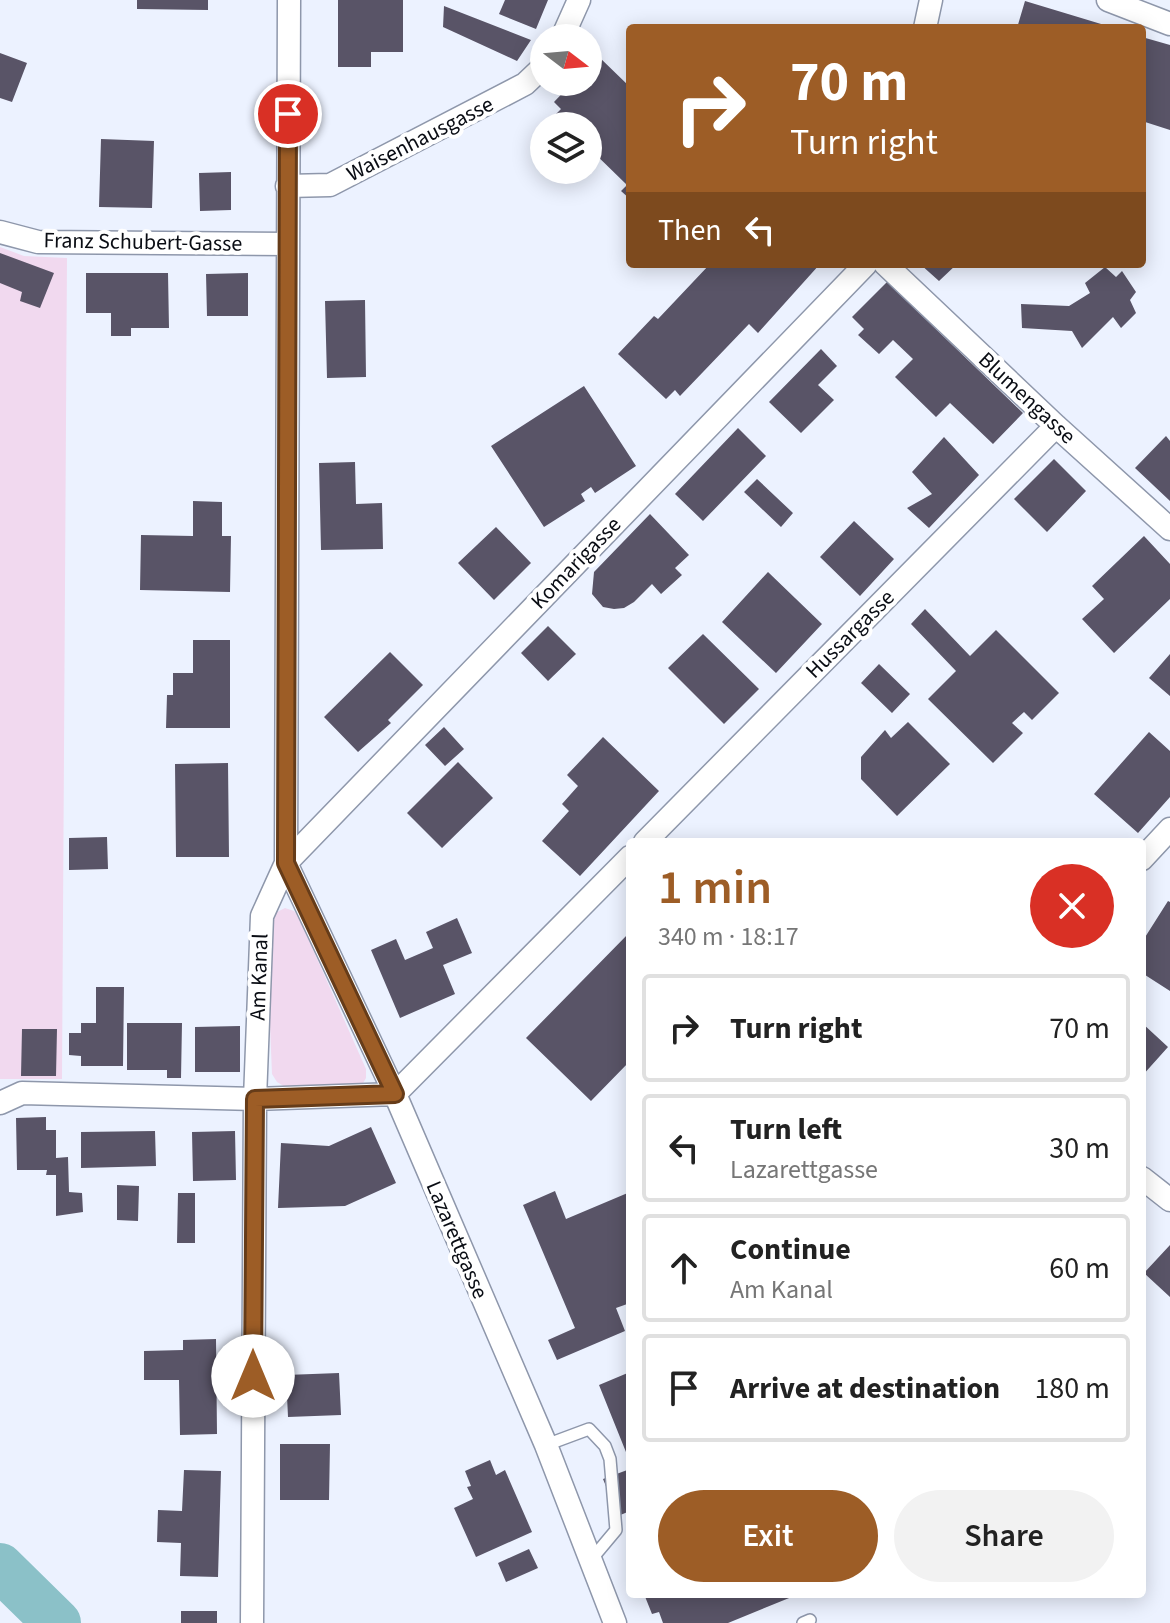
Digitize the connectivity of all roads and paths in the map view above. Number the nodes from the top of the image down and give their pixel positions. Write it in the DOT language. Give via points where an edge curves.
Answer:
graph roads {
  1 [pos="289,0"];
  2 [pos="579,0"];
  3 [pos="931,0"];
  4 [pos="1108,0"];
  5 [pos="568,24"];
  6 [pos="926,24"];
  7 [pos="1170,24"];
  8 [pos="530,79"];
  9 [pos="287,186"];
  10 [pos="0,232"];
  11 [pos="288,244"];
  12 [pos="862,268"];
  13 [pos="889,268"];
  14 [pos="1056,426"];
  15 [pos="1170,529"];
  16 [pos="1170,829"];
  17 [pos="649,838"];
  18 [pos="1146,855"];
  19 [pos="626,861"];
  20 [pos="286,863"];
  21 [pos="395,1094"];
  22 [pos="255,1099"];
  23 [pos="0,1103"];
  24 [pos="1146,1181"];
  25 [pos="1170,1200"];
  26 [pos="546,1445"];
  27 [pos="626,1526"];
  28 [pos="616,1530"];
  29 [pos="590,1561"];
  30 [pos="252,1623"];
  31 [pos="615,1623"];
  1 -- 9 [label="street, Am Kanal"];
  2 -- 5 [label="street"];
  3 -- 6 [label="street"];
  4 -- 7 [label="street"];
  8 -- 9 [label="street, Waisenhausgasse" via="330,185"];
  9 -- 11 [label="street, Am Kanal"];
  10 -- 11 [label="street, Franz Schubert-Gasse" via="38,242"];
  11 -- 20 [label="street, Am Kanal"];
  12 -- 20 [label="street, Komarigasse"];
  13 -- 14 [label="street, Blumengasse"];
  14 -- 15 [label="street, Blumengasse"];
  14 -- 17 [label="street, Hussargasse"];
  16 -- 18 [label="street"];
  19 -- 21 [label="street"];
  20 -- 21 [label="street, Lazarettgasse"];
  20 -- 22 [label="street, Am Kanal" via="262,916"];
  21 -- 22 [label="street"];
  21 -- 26 [label="street, Lazarettgasse"];
  22 -- 23 [label="street" via="22,1093"];
  22 -- 30 [label="street, Am Kanal"];
  24 -- 25 [label="street"];
  26 -- 28 [label="lane" via="589,1429 605,1446"];
  26 -- 29 [label="street, Lazarettgasse"];
  27 -- 28 [label="lane"];
  28 -- 29 [label="lane"];
  29 -- 31 [label="street, Lazarettgasse"];
}
